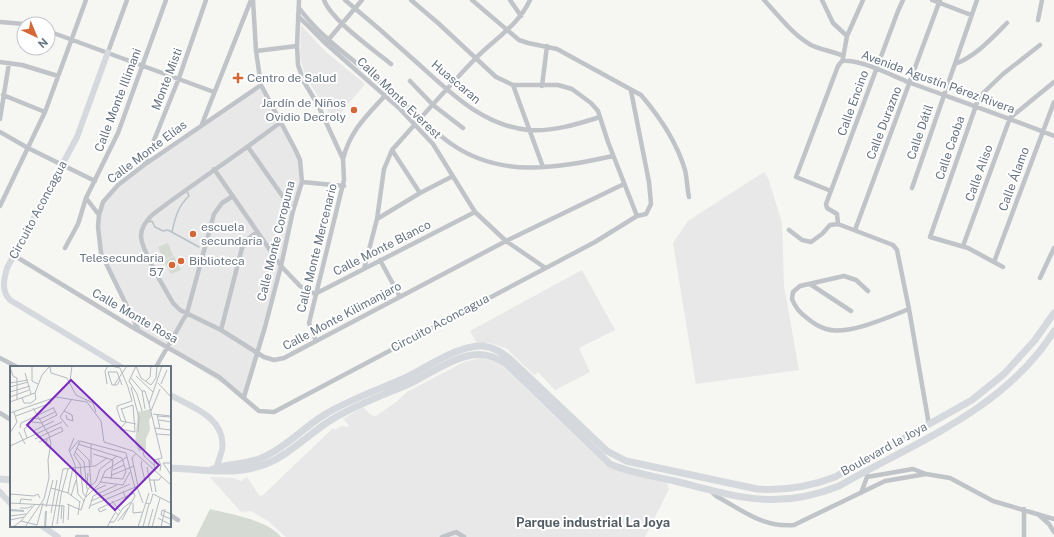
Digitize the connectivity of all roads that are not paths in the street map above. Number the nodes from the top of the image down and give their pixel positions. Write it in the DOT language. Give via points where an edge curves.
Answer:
graph roads {
  1 [pos="85,0"];
  2 [pos="128,0"];
  3 [pos="166,0"];
  4 [pos="206,0"];
  5 [pos="252,0"];
  6 [pos="299,0"];
  7 [pos="324,0"];
  8 [pos="345,0"];
  9 [pos="362,0"];
  10 [pos="411,0"];
  11 [pos="472,0"];
  12 [pos="510,0"];
  13 [pos="530,0"];
  14 [pos="764,0"];
  15 [pos="822,0"];
  16 [pos="863,0"];
  17 [pos="903,0"];
  18 [pos="932,0"];
  19 [pos="977,0"];
  20 [pos="1042,0"];
  21 [pos="940,1"];
  22 [pos="299,8"];
  23 [pos="355,8"];
  24 [pos="971,15"];
  25 [pos="298,16"];
  26 [pos="521,16"];
  27 [pos="1038,20"];
  28 [pos="0,22"];
  29 [pos="16,23"];
  30 [pos="342,23"];
  31 [pos="1007,23"];
  32 [pos="507,31"];
  33 [pos="56,34"];
  34 [pos="847,36"];
  35 [pos="72,39"];
  36 [pos="329,39"];
  37 [pos="1040,45"];
  38 [pos="297,46"];
  39 [pos="547,46"];
  40 [pos="256,51"];
  41 [pos="108,52"];
  42 [pos="476,58"];
  43 [pos="843,59"];
  44 [pos="0,62"];
  45 [pos="9,63"];
  46 [pos="142,64"];
  47 [pos="391,64"];
  48 [pos="955,64"];
  49 [pos="876,70"];
  50 [pos="58,76"];
  51 [pos="179,78"];
  52 [pos="410,81"];
  53 [pos="1054,82"];
  54 [pos="910,83"];
  55 [pos="261,85"];
  56 [pos="513,85"];
  57 [pos="542,86"];
  58 [pos="390,90"];
  59 [pos="447,90"];
  60 [pos="631,91"];
  61 [pos="214,92"];
  62 [pos="943,94"];
  63 [pos="3,95"];
  64 [pos="384,96"];
  65 [pos="1054,102"];
  66 [pos="434,105"];
  67 [pos="976,106"];
  68 [pos="45,112"];
  69 [pos="600,117"];
  70 [pos="1010,118"];
  71 [pos="0,119"];
  72 [pos="421,120"];
  73 [pos="281,122"];
  74 [pos="202,124"];
  75 [pos="415,125"];
  76 [pos="463,128"];
  77 [pos="530,130"];
  78 [pos="1043,131"];
  79 [pos="0,132"];
  80 [pos="1054,136"];
  81 [pos="248,147"];
  82 [pos="28,148"];
  83 [pos="392,150"];
  84 [pos="613,156"];
  85 [pos="343,159"];
  86 [pos="62,164"];
  87 [pos="144,164"];
  88 [pos="543,167"];
  89 [pos="214,169"];
  90 [pos="453,176"];
  91 [pos="95,181"];
  92 [pos="302,182"];
  93 [pos="624,184"];
  94 [pos="344,186"];
  95 [pos="912,188"];
  96 [pos="831,192"];
  97 [pos="420,193"];
  98 [pos="233,196"];
  99 [pos="689,197"];
  100 [pos="86,198"];
  101 [pos="0,206"];
  102 [pos="293,211"];
  103 [pos="476,212"];
  104 [pos="99,215"];
  105 [pos="637,216"];
  106 [pos="377,219"];
  107 [pos="838,224"];
  108 [pos="789,230"];
  109 [pos="855,230"];
  110 [pos="257,232"];
  111 [pos="506,241"];
  112 [pos="962,246"];
  113 [pos="65,248"];
  114 [pos="1054,248"];
  115 [pos="15,256"];
  116 [pos="380,260"];
  117 [pos="994,262"];
  118 [pos="282,266"];
  119 [pos="544,267"];
  120 [pos="1003,267"];
  121 [pos="7,268"];
  122 [pos="0,269"];
  123 [pos="364,269"];
  124 [pos="1040,278"];
  125 [pos="810,284"];
  126 [pos="868,291"];
  127 [pos="315,294"];
  128 [pos="400,297"];
  129 [pos="909,309"];
  130 [pos="851,311"];
  131 [pos="187,313"];
  132 [pos="1054,313"];
  133 [pos="221,330"];
  134 [pos="139,331"];
  135 [pos="1054,331"];
  136 [pos="316,341"];
  137 [pos="168,347"];
  138 [pos="258,354"];
  139 [pos="0,358"];
  140 [pos="15,366"];
  141 [pos="119,366"];
  142 [pos="157,366"];
  143 [pos="171,396"];
  144 [pos="244,397"];
  145 [pos="0,412"];
  146 [pos="10,419"];
  147 [pos="928,425"];
  148 [pos="171,468"];
  149 [pos="215,470"];
  150 [pos="867,474"];
  151 [pos="926,474"];
  152 [pos="0,479"];
  153 [pos="10,480"];
  154 [pos="709,490"];
  155 [pos="0,492"];
  156 [pos="861,494"];
  157 [pos="10,503"];
  158 [pos="1024,509"];
  159 [pos="1038,514"];
  160 [pos="171,516"];
  161 [pos="1054,519"];
  162 [pos="178,520"];
  163 [pos="43,527"];
  164 [pos="1054,532"];
  165 [pos="58,537"];
  166 [pos="77,537"];
  167 [pos="87,537"];
  168 [pos="442,537"];
  169 [pos="464,537"];
  170 [pos="1024,537"];
  1 -- 35 [label="street"];
  2 -- 41 [label="street, Circuito Aconcagua"];
  3 -- 46 [label="street, Calle Monte Illimani"];
  4 -- 51 [label="street, Monte Misti"];
  5 -- 40 [label="street, Calle Monte Coropuna"];
  5 -- 61 [label="street"];
  6 -- 22 [label="street, Calle Monte Mercenario"];
  7 -- 30 [label="street" via="328,9"];
  8 -- 23 [label="street, Huascaran"];
  9 -- 23 [label="street"];
  10 -- 42 [label="street"];
  11 -- 32 [label="street"];
  12 -- 26 [label="street"];
  13 -- 26 [label="street"];
  14 -- 43 [label="street, Avenida Agustín Pérez Rivera" via="796,34 812,45 834,51"];
  15 -- 34 [label="street" via="833,23"];
  16 -- 34 [label="street"];
  17 -- 49 [label="street, Calle Encino"];
  18 -- 21 [label="street"];
  19 -- 24 [label="street, Calle Dátil"];
  20 -- 27 [label="street"];
  21 -- 24 [label="street"];
  21 -- 54 [label="street, Calle Durazno"];
  22 -- 25 [label="street, Calle Monte Mercenario"];
  22 -- 36 [label="street, Calle Monte Everest"];
  23 -- 30 [label="street"];
  23 -- 59 [label="street, Huascaran"];
  24 -- 48 [label="street, Calle Dátil"];
  25 -- 38 [label="street, Calle Monte Mercenario"];
  25 -- 64 [label="street, Calle Monte Everest"];
  26 -- 32 [label="street"];
  28 -- 29 [label="street"];
  30 -- 36 [label="street"];
  30 -- 47 [label="street"];
  31 -- 48 [label="street" via="980,49"];
  32 -- 39 [label="street" via="528,43"];
  32 -- 42 [label="street"];
  33 -- 35 [label="street"];
  34 -- 43 [label="street"];
  35 -- 41 [label="street"];
  35 -- 50 [label="street"];
  36 -- 58 [label="street, Calle Monte Everest"];
  37 -- 67 [label="street, Calle Caoba" via="987,88 979,97"];
  38 -- 40 [label="street"];
  38 -- 85 [label="street, Calle Monte Mercenario" via="298,65 304,82 318,105"];
  39 -- 57 [label="street"];
  39 -- 60 [label="street" via="605,74"];
  40 -- 55 [label="street, Calle Monte Coropuna"];
  41 -- 46 [label="street"];
  41 -- 86 [label="street, Circuito Aconcagua" via="77,137"];
  42 -- 56 [label="street" via="496,77"];
  42 -- 59 [label="street"];
  43 -- 49 [label="street, Avenida Agustín Pérez Rivera"];
  43 -- 96 [label="street, Avenida Agustín Pérez Rivera" via="838,66 796,177"];
  44 -- 45 [label="street"];
  45 -- 50 [label="street"];
  45 -- 63 [label="street"];
  46 -- 51 [label="street"];
  46 -- 91 [label="street, Calle Monte Illimani" via="116,138"];
  48 -- 62 [label="street, Calle Dátil"];
  49 -- 54 [label="street, Avenida Agustín Pérez Rivera"];
  49 -- 96 [label="street, Calle Encino"];
  50 -- 68 [label="street"];
  51 -- 61 [label="street"];
  51 -- 87 [label="street, Monte Misti"];
  52 -- 66 [label="street"];
  53 -- 70 [label="street"];
  54 -- 62 [label="street, Avenida Agustín Pérez Rivera"];
  54 -- 109 [label="street, Calle Durazno"];
  55 -- 73 [label="street, Calle Monte Coropuna"];
  55 -- 74 [label="street, Calle Monte Elías"];
  56 -- 57 [label="street"];
  56 -- 77 [label="street"];
  57 -- 69 [label="street" via="558,86 572,90 591,103"];
  58 -- 64 [label="street"];
  58 -- 72 [label="street, Calle Monte Everest"];
  59 -- 66 [label="street"];
  59 -- 77 [label="street, Huascaran" via="492,120"];
  60 -- 99 [label="street" via="641,96 649,105 677,151 685,171"];
  60 -- 105 [label="street, Circuito Aconcagua" via="651,204 646,214"];
  61 -- 74 [label="street"];
  62 -- 67 [label="street, Avenida Agustín Pérez Rivera"];
  62 -- 95 [label="street, Calle Dátil"];
  63 -- 68 [label="street"];
  63 -- 71 [label="street"];
  64 -- 75 [label="street, Calle Monte Everest"];
  64 -- 85 [label="street" via="355,130"];
  65 -- 78 [label="street, Calle Álamo"];
  66 -- 72 [label="street"];
  66 -- 76 [label="street"];
  67 -- 70 [label="street, Avenida Agustín Pérez Rivera"];
  67 -- 112 [label="street, Calle Caoba" via="930,237"];
  68 -- 82 [label="street"];
  69 -- 77 [label="street, Huascaran" via="569,126"];
  69 -- 84 [label="street"];
  70 -- 78 [label="street, Avenida Agustín Pérez Rivera"];
  70 -- 112 [label="street, Calle Aliso"];
  72 -- 75 [label="street"];
  72 -- 88 [label="street, Calle Monte Everest" via="450,143 481,158 514,168"];
  73 -- 81 [label="street, Calle Monte Kilimanjaro"];
  73 -- 92 [label="street, Calle Monte Coropuna" via="300,160"];
  74 -- 87 [label="street, Calle Monte Elías"];
  75 -- 83 [label="street"];
  75 -- 90 [label="street, Calle Monte Everest" via="433,144"];
  77 -- 88 [label="street"];
  78 -- 80 [label="street, Avenida Agustín Pérez Rivera"];
  78 -- 117 [label="street, Calle Álamo"];
  79 -- 82 [label="street"];
  81 -- 89 [label="street, Calle Monte Kilimanjaro"];
  81 -- 102 [label="street"];
  82 -- 86 [label="street"];
  82 -- 101 [label="street"];
  83 -- 97 [label="street"];
  83 -- 106 [label="street" via="384,169"];
  84 -- 88 [label="street, Calle Monte Everest"];
  84 -- 93 [label="street"];
  85 -- 94 [label="street, Calle Monte Mercenario"];
  86 -- 91 [label="street"];
  86 -- 115 [label="street, Circuito Aconcagua"];
  87 -- 104 [label="street, Calle Monte Elías" via="109,193"];
  89 -- 98 [label="street"];
  89 -- 131 [label="street, Calle Monte Kilimanjaro" via="152,215 146,221 141,235 143,246 173,303"];
  90 -- 97 [label="street"];
  90 -- 103 [label="street, Calle Monte Everest"];
  91 -- 100 [label="street, Calle Monte Illimani"];
  92 -- 94 [label="street"];
  92 -- 102 [label="street, Calle Monte Coropuna"];
  93 -- 105 [label="street"];
  93 -- 111 [label="street, Calle Monte Kilimanjaro"];
  94 -- 127 [label="street, Calle Monte Mercenario"];
  96 -- 107 [label="street, Calle Encino" via="825,207 837,214"];
  97 -- 106 [label="street"];
  98 -- 110 [label="street"];
  98 -- 131 [label="street" via="222,203 214,214"];
  100 -- 104 [label="street"];
  100 -- 113 [label="street, Calle Monte Illimani" via="78,224"];
  102 -- 118 [label="street, Calle Monte Coropuna"];
  103 -- 111 [label="street, Calle Monte Everest"];
  103 -- 116 [label="street, Calle Monte Blanco"];
  104 -- 134 [label="street, Calle Monte Elías" via="101,253"];
  105 -- 119 [label="street, Circuito Aconcagua"];
  106 -- 123 [label="street"];
  107 -- 108 [label="street" via="830,225 811,242 802,240"];
  107 -- 109 [label="street"];
  109 -- 129 [label="street" via="893,245 897,250"];
  110 -- 118 [label="street"];
  110 -- 133 [label="street" via="242,248"];
  111 -- 119 [label="street, Calle Monte Everest"];
  111 -- 128 [label="street, Calle Monte Kilimanjaro"];
  112 -- 117 [label="street"];
  114 -- 124 [label="street"];
  115 -- 121 [label="street, Circuito Aconcagua"];
  115 -- 134 [label="street, Calle Monte Rosa"];
  116 -- 123 [label="street, Calle Monte Blanco"];
  116 -- 128 [label="street"];
  117 -- 120 [label="street"];
  118 -- 127 [label="street" via="300,286"];
  118 -- 138 [label="street, Calle Monte Coropuna"];
  119 -- 144 [label="street, Circuito Aconcagua" via="274,412 259,411"];
  121 -- 122 [label="street"];
  121 -- 141 [label="street, Circuito Aconcagua" via="4,287 10,300"];
  123 -- 127 [label="street, Calle Monte Blanco"];
  125 -- 126 [label="street" via="844,276 856,280"];
  125 -- 129 [label="street" via="800,286 793,292 792,299 803,315 827,330 837,331 856,327"];
  125 -- 130 [label="street"];
  127 -- 136 [label="street, Calle Monte Mercenario" via="309,322"];
  128 -- 136 [label="street, Calle Monte Kilimanjaro"];
  129 -- 147 [label="street"];
  131 -- 133 [label="street, Calle Monte Kilimanjaro"];
  131 -- 137 [label="street"];
  132 -- 147 [label="main road, Boulevard la Joya" via="1036,340 1004,374 972,400"];
  133 -- 138 [label="street, Calle Monte Kilimanjaro"];
  134 -- 137 [label="street, Calle Monte Rosa"];
  135 -- 150 [label="main road, Boulevard la Joya" via="1044,346 1011,382 979,408"];
  136 -- 138 [label="street, Calle Monte Kilimanjaro" via="279,360"];
  137 -- 142 [label="street"];
  137 -- 144 [label="street, Calle Monte Rosa" via="219,377"];
  138 -- 144 [label="street, Calle Monte Coropuna"];
  139 -- 140 [label="street"];
  143 -- 149 [label="street" via="215,422 220,431 222,444"];
  145 -- 146 [label="street"];
  147 -- 149 [label="main road, Boulevard la Joya" via="835,477 814,485 773,490 757,489 616,457 510,359 495,349 483,346 471,347 456,353 348,402 313,422 294,438 258,460"];
  148 -- 149 [label="main road"];
  149 -- 154 [label="main road, Boulevard la Joya" via="234,471 258,467 284,454 331,420 357,405 460,359 480,354 498,358 506,364 610,464"];
  150 -- 151 [label="street" via="913,468"];
  150 -- 154 [label="main road, Boulevard la Joya" via="818,494 799,498 761,500"];
  150 -- 156 [label="street"];
  151 -- 156 [label="street" via="885,481"];
  151 -- 158 [label="street" via="950,478 993,501"];
  152 -- 153 [label="main road"];
  154 -- 156 [label="street" via="765,523 780,526 794,525"];
  155 -- 157 [label="street"];
  158 -- 159 [label="street"];
  158 -- 170 [label="street"];
  159 -- 161 [label="street"];
  159 -- 164 [label="street"];
  160 -- 162 [label="street"];
  163 -- 165 [label="street"];
  166 -- 167 [label="street"];
  168 -- 169 [label="street" via="456,532"];
}
